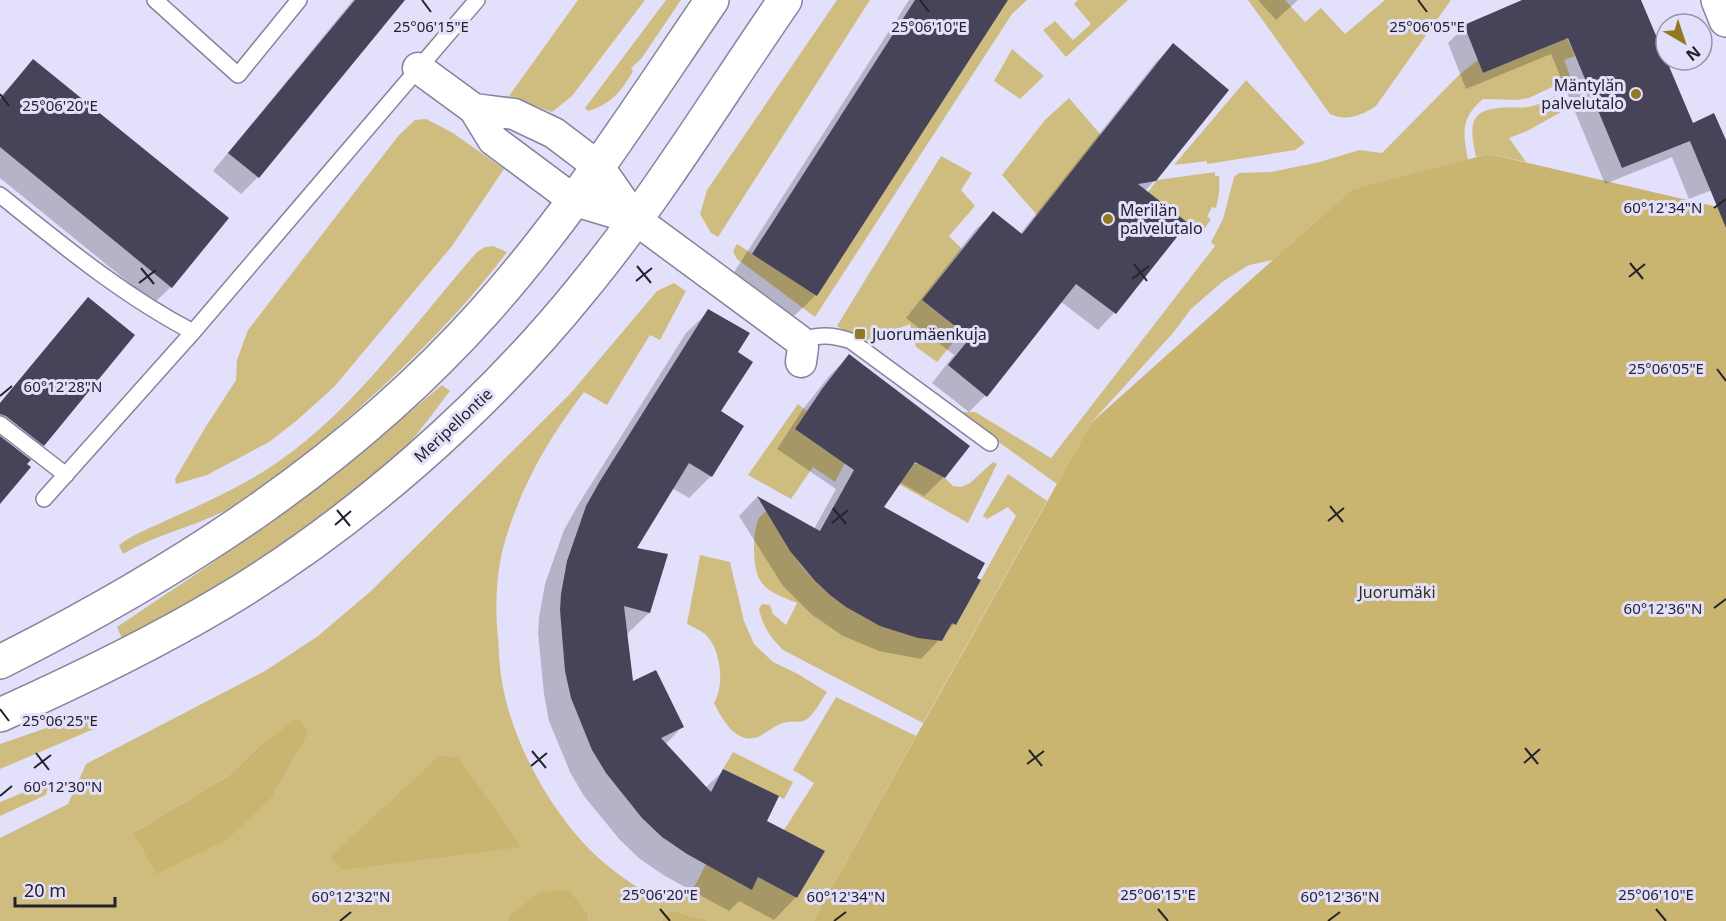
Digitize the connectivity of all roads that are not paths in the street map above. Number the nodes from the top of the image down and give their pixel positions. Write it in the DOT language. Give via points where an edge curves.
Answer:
graph roads {
  1 [pos="155,0"];
  2 [pos="299,0"];
  3 [pos="477,0"];
  4 [pos="712,0"];
  5 [pos="785,0"];
  6 [pos="1718,0"];
  7 [pos="1726,20"];
  8 [pos="418,68"];
  9 [pos="474,110"];
  10 [pos="599,167"];
  11 [pos="0,195"];
  12 [pos="574,201"];
  13 [pos="635,219"];
  14 [pos="193,332"];
  15 [pos="800,351"];
  16 [pos="0,424"];
  17 [pos="990,443"];
  18 [pos="66,475"];
  19 [pos="44,499"];
  20 [pos="0,662"];
  21 [pos="0,715"];
  1 -- 2 [label="lane" via="238,75"];
  3 -- 8 [label="lane"];
  4 -- 10 [label="main road"];
  5 -- 13 [label="main road, Meripellontie"];
  6 -- 7 [label="main road"];
  8 -- 9 [label="street"];
  8 -- 14 [label="lane"];
  9 -- 10 [label="street" via="514,114 554,133"];
  9 -- 12 [label="street" via="493,140"];
  10 -- 12 [label="main road"];
  10 -- 13 [label="street"];
  11 -- 14 [label="lane" via="156,313"];
  12 -- 13 [label="street"];
  12 -- 20 [label="main road" via="483,313 429,368 364,428 276,499 185,560"];
  13 -- 15 [label="street"];
  13 -- 21 [label="main road, Meripellontie" via="582,290 520,359 404,471 310,544 225,601 106,666"];
  14 -- 18 [label="lane"];
  15 -- 17 [label="lane" via="819,335 851,341"];
  16 -- 18 [label="lane"];
  18 -- 19 [label="lane"];
}
